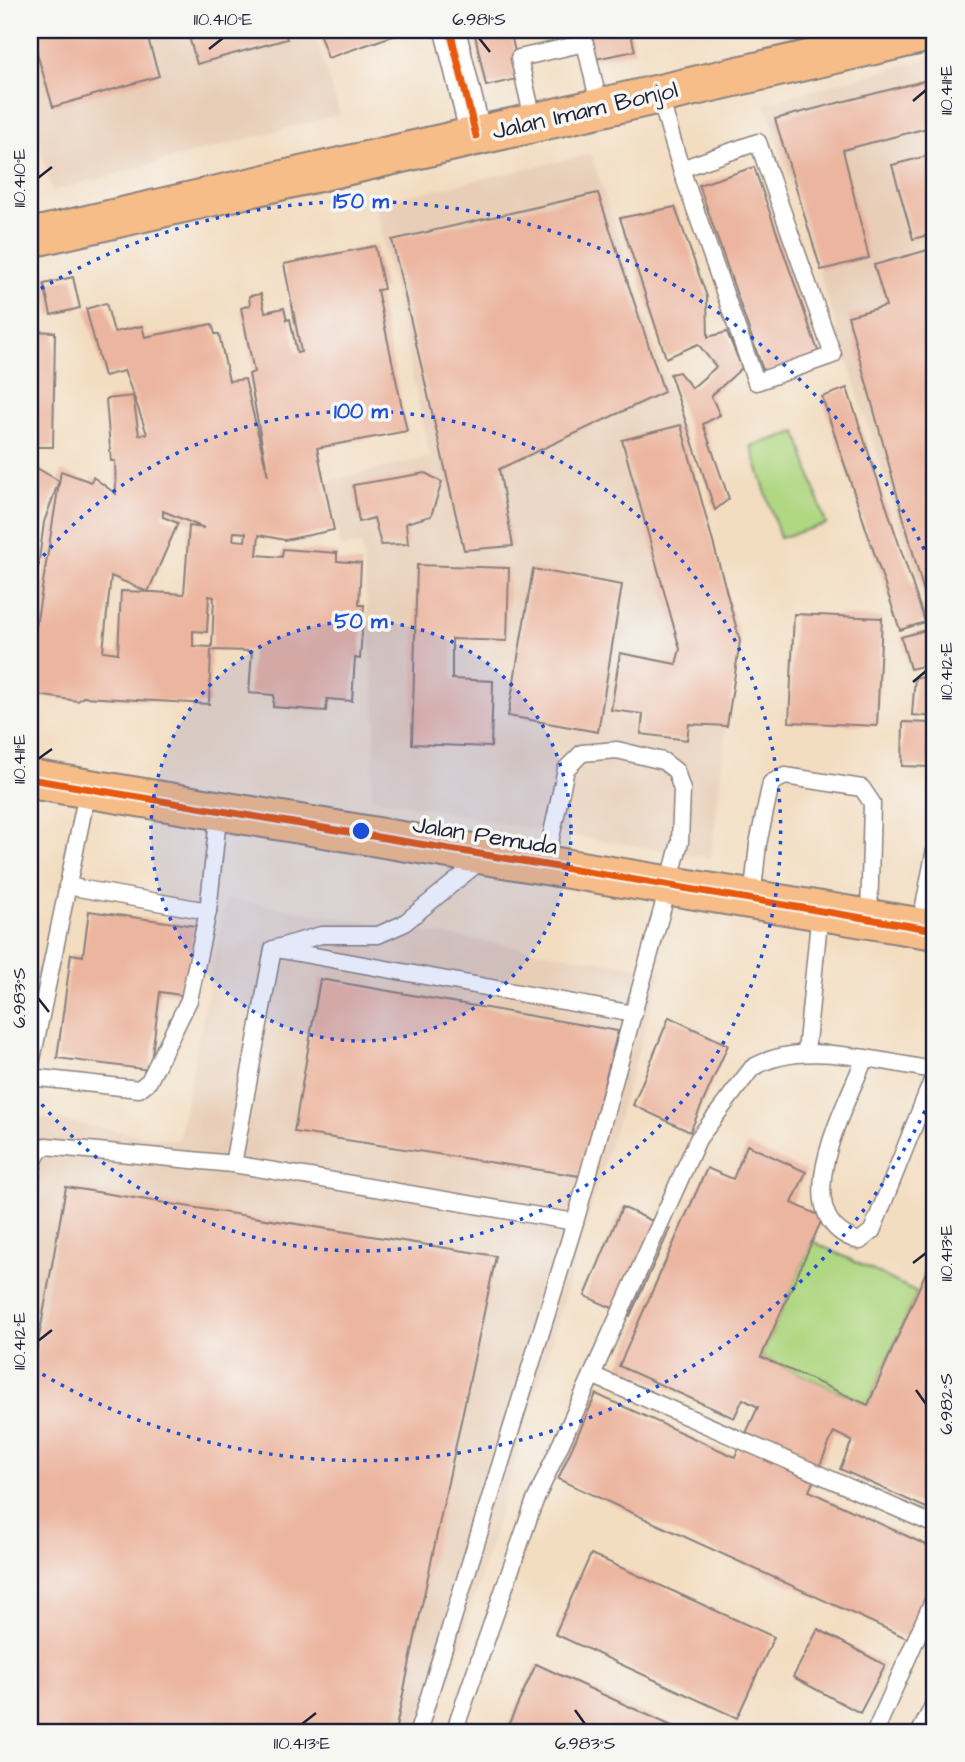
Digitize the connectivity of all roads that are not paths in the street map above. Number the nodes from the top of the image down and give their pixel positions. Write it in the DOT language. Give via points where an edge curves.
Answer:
graph roads {
  1 [pos="450,30"];
  2 [pos="935,31"];
  3 [pos="659,94"];
  4 [pos="600,108"];
  5 [pos="534,123"];
  6 [pos="476,136"];
  7 [pos="681,169"];
  8 [pos="30,238"];
  9 [pos="30,779"];
  10 [pos="88,788"];
  11 [pos="219,810"];
  12 [pos="935,849"];
  13 [pos="486,856"];
  14 [pos="545,865"];
  15 [pos="668,885"];
  16 [pos="67,886"];
  17 [pos="752,899"];
  18 [pos="208,911"];
  19 [pos="820,911"];
  20 [pos="869,919"];
  21 [pos="928,929"];
  22 [pos="273,949"];
  23 [pos="634,1014"];
  24 [pos="806,1052"];
  25 [pos="864,1060"];
  26 [pos="30,1069"];
  27 [pos="935,1072"];
  28 [pos="30,1077"];
  29 [pos="34,1148"];
  30 [pos="233,1164"];
  31 [pos="30,1193"];
  32 [pos="575,1222"];
  33 [pos="592,1375"];
  34 [pos="935,1525"];
  35 [pos="935,1596"];
  36 [pos="935,1702"];
  37 [pos="418,1732"];
  38 [pos="454,1732"];
  39 [pos="875,1732"];
  40 [pos="920,1732"];
  1 -- 6 [label="street"];
  2 -- 3 [label="main road, Jalan Imam Bonjol"];
  3 -- 4 [label="main road, Jalan Imam Bonjol"];
  3 -- 7 [label="lane"];
  4 -- 5 [label="main road, Jalan Imam Bonjol"];
  4 -- 5 [label="lane" via="585,43 519,58"];
  5 -- 6 [label="main road, Jalan Imam Bonjol"];
  6 -- 8 [label="main road, Jalan Imam Bonjol"];
  7 -- 7 [label="lane" via="758,142 833,355 756,382"];
  9 -- 10 [label="main road, Jalan Pemuda"];
  10 -- 11 [label="main road, Jalan Pemuda"];
  10 -- 16 [label="lane"];
  11 -- 13 [label="main road, Jalan Pemuda"];
  11 -- 18 [label="lane"];
  12 -- 21 [label="lane"];
  13 -- 14 [label="main road, Jalan Pemuda"];
  13 -- 22 [label="lane" via="403,924 378,934 321,935"];
  14 -- 15 [label="main road, Jalan Pemuda"];
  14 -- 15 [label="lane" via="566,769 582,753 617,750 663,761 676,771 682,790 680,842"];
  15 -- 17 [label="main road, Jalan Pemuda"];
  15 -- 23 [label="lane"];
  16 -- 18 [label="lane"];
  16 -- 26 [label="lane"];
  17 -- 19 [label="main road, Jalan Pemuda"];
  17 -- 20 [label="lane" via="771,783 785,776 862,788 872,803"];
  18 -- 28 [label="lane" via="189,1000 149,1081 139,1089"];
  19 -- 20 [label="main road, Jalan Pemuda"];
  19 -- 24 [label="lane"];
  20 -- 21 [label="main road, Jalan Pemuda"];
  22 -- 23 [label="lane"];
  22 -- 30 [label="lane"];
  23 -- 32 [label="lane"];
  24 -- 25 [label="lane"];
  24 -- 33 [label="lane" via="763,1061 752,1068 698,1139"];
  25 -- 27 [label="lane"];
  25 -- 27 [label="lane" via="824,1161 821,1200 844,1237 860,1241 872,1231"];
  29 -- 30 [label="lane"];
  29 -- 31 [label="lane"];
  30 -- 32 [label="lane"];
  32 -- 37 [label="lane"];
  33 -- 34 [label="lane"];
  33 -- 38 [label="lane" via="534,1503"];
  35 -- 39 [label="lane"];
  36 -- 40 [label="lane"];
}
